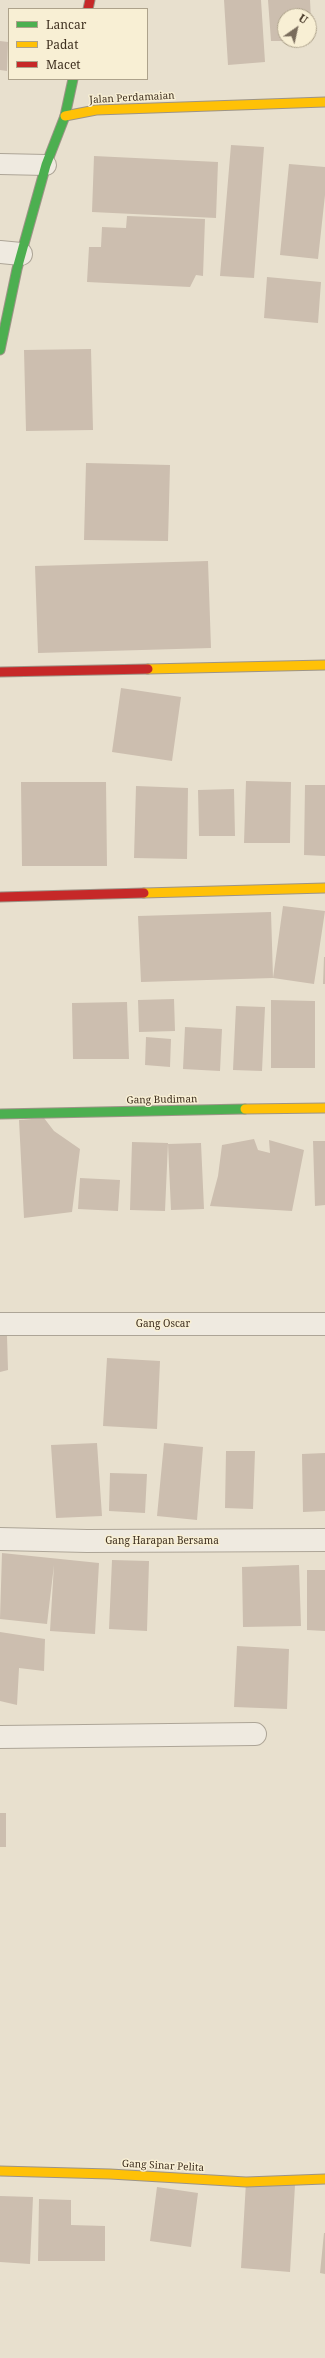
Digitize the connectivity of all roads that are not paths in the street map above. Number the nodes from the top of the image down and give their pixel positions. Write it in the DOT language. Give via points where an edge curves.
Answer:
graph roads {
  1 [pos="73,80"];
  2 [pos="325,102"];
  3 [pos="65,116"];
  4 [pos="0,164"];
  5 [pos="46,165"];
  6 [pos="11,253"];
  7 [pos="0,350"];
  8 [pos="325,665"];
  9 [pos="0,672"];
  10 [pos="325,888"];
  11 [pos="0,897"];
  12 [pos="325,1108"];
  13 [pos="0,1114"];
  14 [pos="0,1324"];
  15 [pos="325,1324"];
  16 [pos="0,1539"];
  17 [pos="325,1540"];
  18 [pos="255,1734"];
  19 [pos="0,1737"];
  20 [pos="0,2171"];
  21 [pos="325,2179"];
  1 -- 3 [label="street"];
  2 -- 3 [label="street, Jalan Perdamaian" via="96,110"];
  3 -- 5 [label="street"];
  4 -- 5 [label="lane"];
  5 -- 6 [label="street"];
  6 -- 7 [label="street"];
  8 -- 9 [label="street"];
  10 -- 11 [label="street"];
  12 -- 13 [label="street, Gang Budiman"];
  14 -- 15 [label="street, Gang Oscar"];
  16 -- 17 [label="street, Gang Harapan Bersama"];
  18 -- 19 [label="street"];
  20 -- 21 [label="street, Gang Sinar Pelita" via="246,2182"];
}
